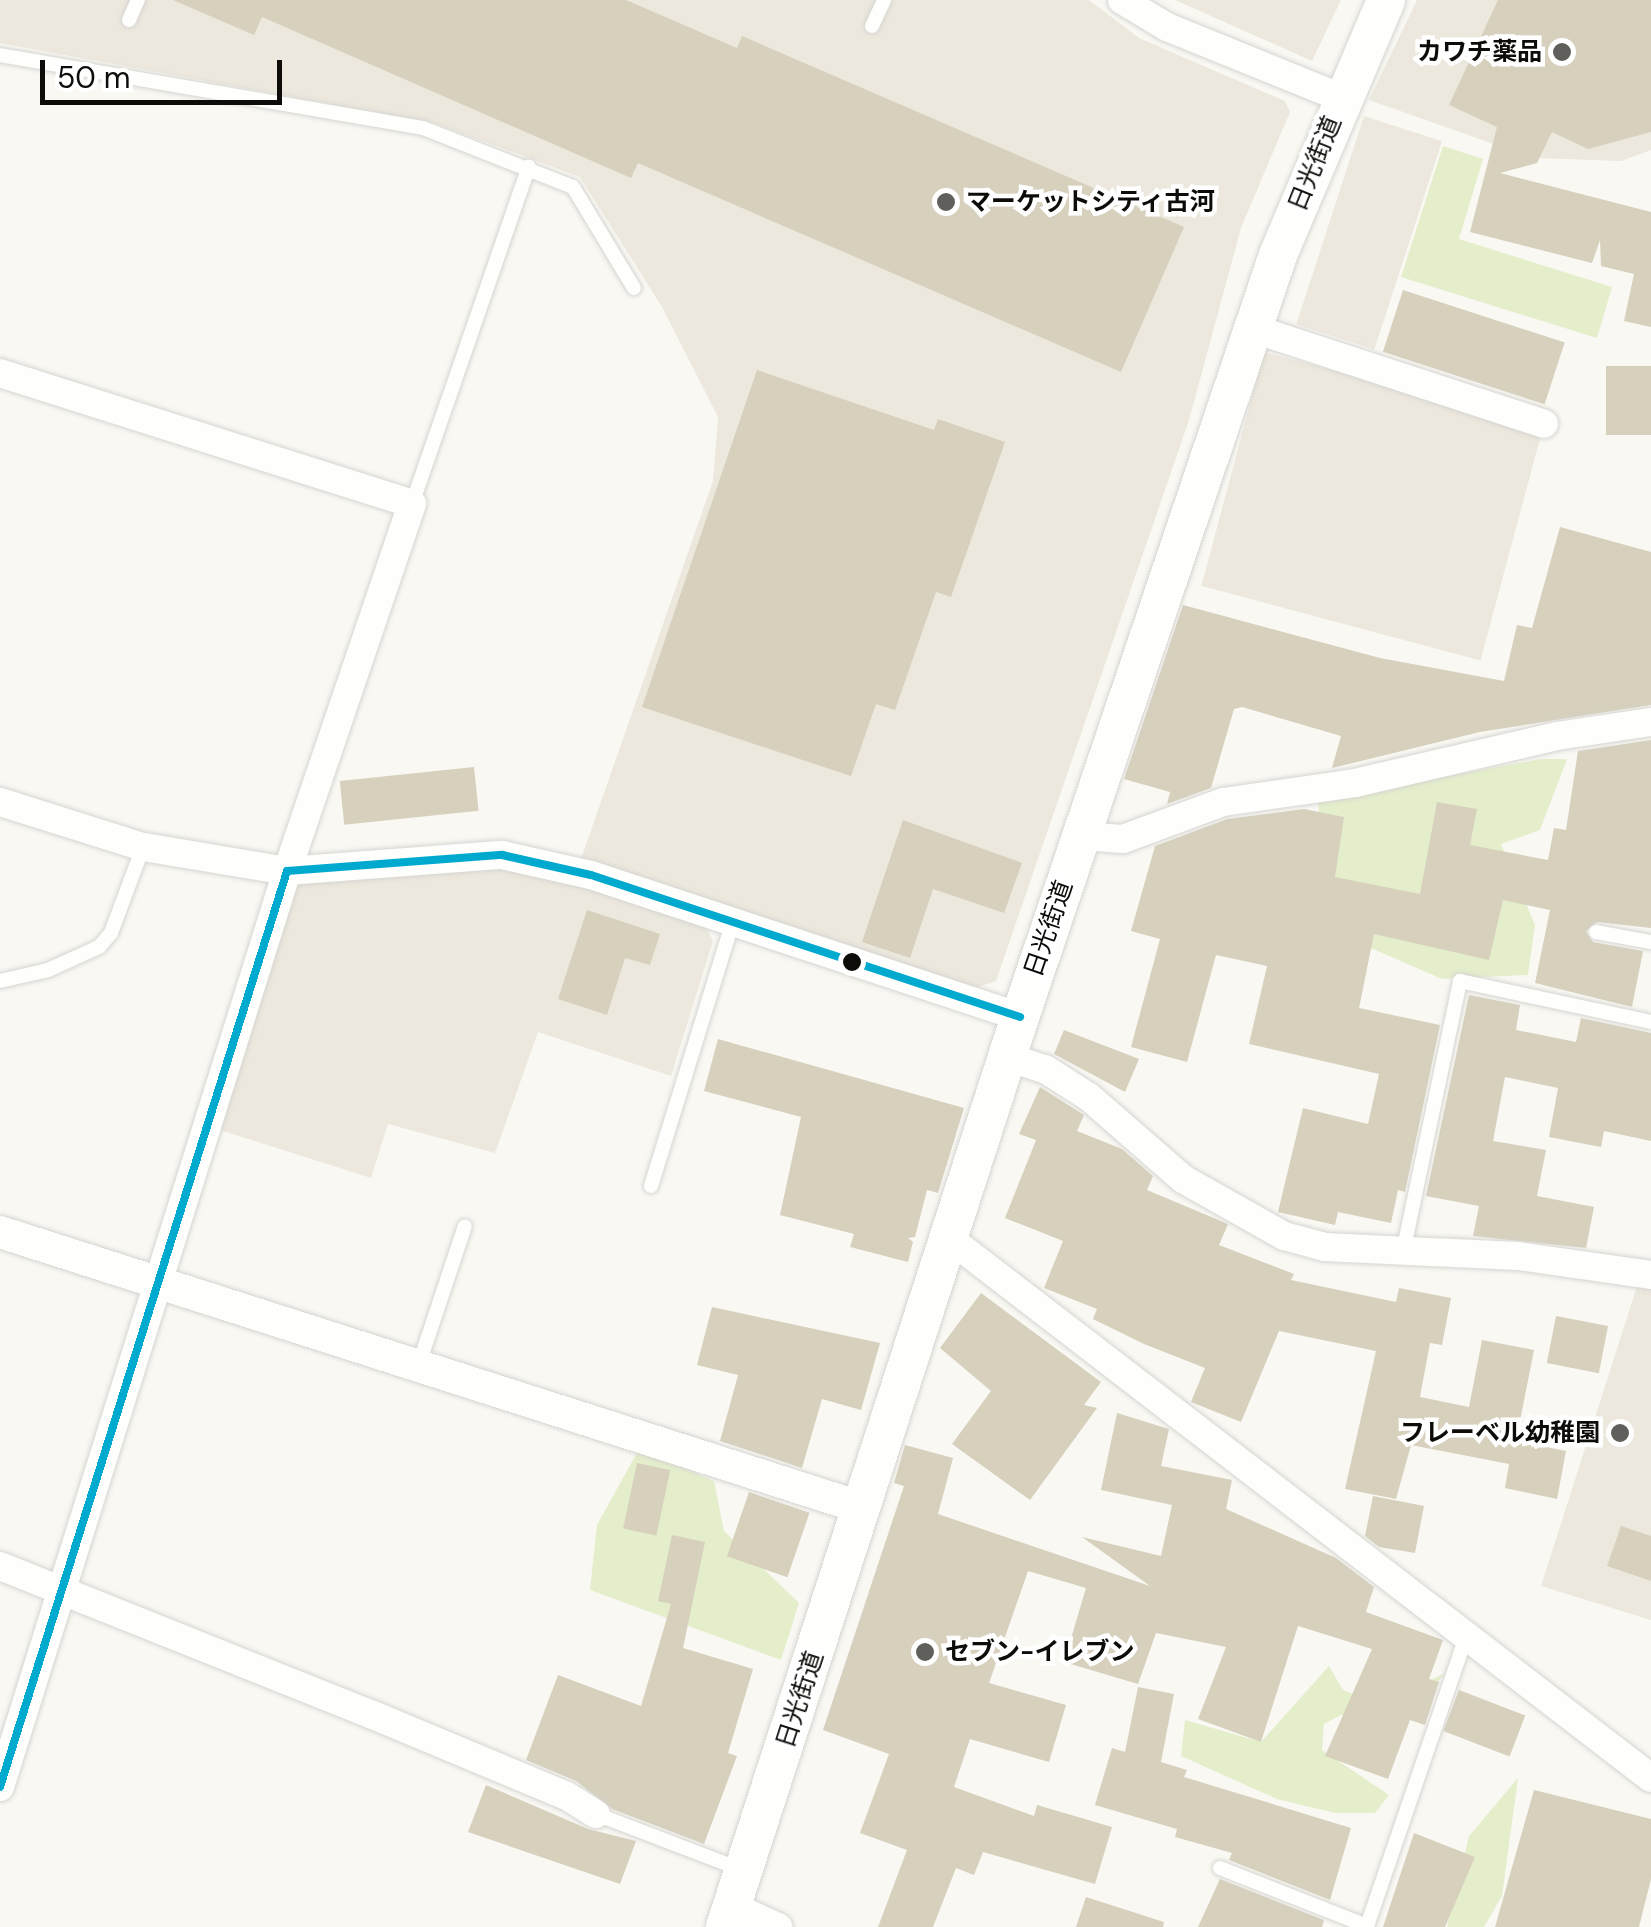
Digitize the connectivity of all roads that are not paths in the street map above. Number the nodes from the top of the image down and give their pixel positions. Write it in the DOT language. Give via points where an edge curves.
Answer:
graph roads {
  1 [pos="138,0"];
  2 [pos="884,0"];
  3 [pos="1122,0"];
  4 [pos="1386,0"];
  5 [pos="128,20"];
  6 [pos="872,26"];
  7 [pos="0,55"];
  8 [pos="1342,98"];
  9 [pos="529,167"];
  10 [pos="634,288"];
  11 [pos="1254,329"];
  12 [pos="0,374"];
  13 [pos="1544,424"];
  14 [pos="412,504"];
  15 [pos="1651,722"];
  16 [pos="0,802"];
  17 [pos="1081,836"];
  18 [pos="143,847"];
  19 [pos="287,871"];
  20 [pos="733,920"];
  21 [pos="1596,932"];
  22 [pos="1651,942"];
  23 [pos="0,981"];
  24 [pos="1020,1017"];
  25 [pos="1651,1022"];
  26 [pos="1007,1058"];
  27 [pos="651,1186"];
  28 [pos="465,1226"];
  29 [pos="0,1232"];
  30 [pos="950,1239"];
  31 [pos="1403,1252"];
  32 [pos="1651,1275"];
  33 [pos="157,1281"];
  34 [pos="419,1364"];
  35 [pos="864,1508"];
  36 [pos="0,1566"];
  37 [pos="64,1588"];
  38 [pos="1467,1633"];
  39 [pos="1651,1778"];
  40 [pos="0,1787"];
  41 [pos="596,1814"];
  42 [pos="1220,1868"];
  43 [pos="743,1870"];
  44 [pos="729,1917"];
  45 [pos="778,1927"];
  1 -- 5 [label="lane"];
  2 -- 6 [label="lane"];
  3 -- 8 [label="street" via="1167,27"];
  4 -- 8 [label="main road, 日光街道"];
  7 -- 9 [label="lane" via="423,128"];
  8 -- 11 [label="main road, 日光街道"];
  9 -- 10 [label="lane" via="573,186"];
  9 -- 14 [label="lane"];
  11 -- 13 [label="street"];
  11 -- 17 [label="main road, 日光街道"];
  12 -- 14 [label="street"];
  14 -- 19 [label="street"];
  15 -- 17 [label="street" via="1556,736 1354,784 1223,802 1122,839"];
  16 -- 18 [label="street"];
  17 -- 24 [label="main road, 日光街道"];
  18 -- 19 [label="street"];
  18 -- 23 [label="lane" via="111,933 99,947 48,970"];
  19 -- 20 [label="street" via="502,856"];
  19 -- 33 [label="street"];
  20 -- 24 [label="street"];
  20 -- 27 [label="lane"];
  21 -- 22 [label="lane"];
  24 -- 26 [label="main road, 日光街道"];
  25 -- 31 [label="lane" via="1460,981"];
  26 -- 30 [label="main road, 日光街道"];
  26 -- 31 [label="street" via="1044,1069 1090,1097 1183,1179 1236,1213 1326,1247"];
  28 -- 34 [label="lane"];
  29 -- 33 [label="street"];
  30 -- 35 [label="main road, 日光街道"];
  30 -- 38 [label="street"];
  31 -- 32 [label="street" via="1518,1256"];
  33 -- 34 [label="street"];
  33 -- 37 [label="street"];
  34 -- 35 [label="street"];
  35 -- 43 [label="main road, 日光街道"];
  36 -- 37 [label="street"];
  37 -- 40 [label="street"];
  37 -- 41 [label="street" via="568,1796"];
  38 -- 39 [label="street"];
  38 -- 42 [label="lane" via="1367,1926"];
  41 -- 43 [label="lane"];
  43 -- 44 [label="main road, 日光街道"];
  44 -- 45 [label="street"];
}
